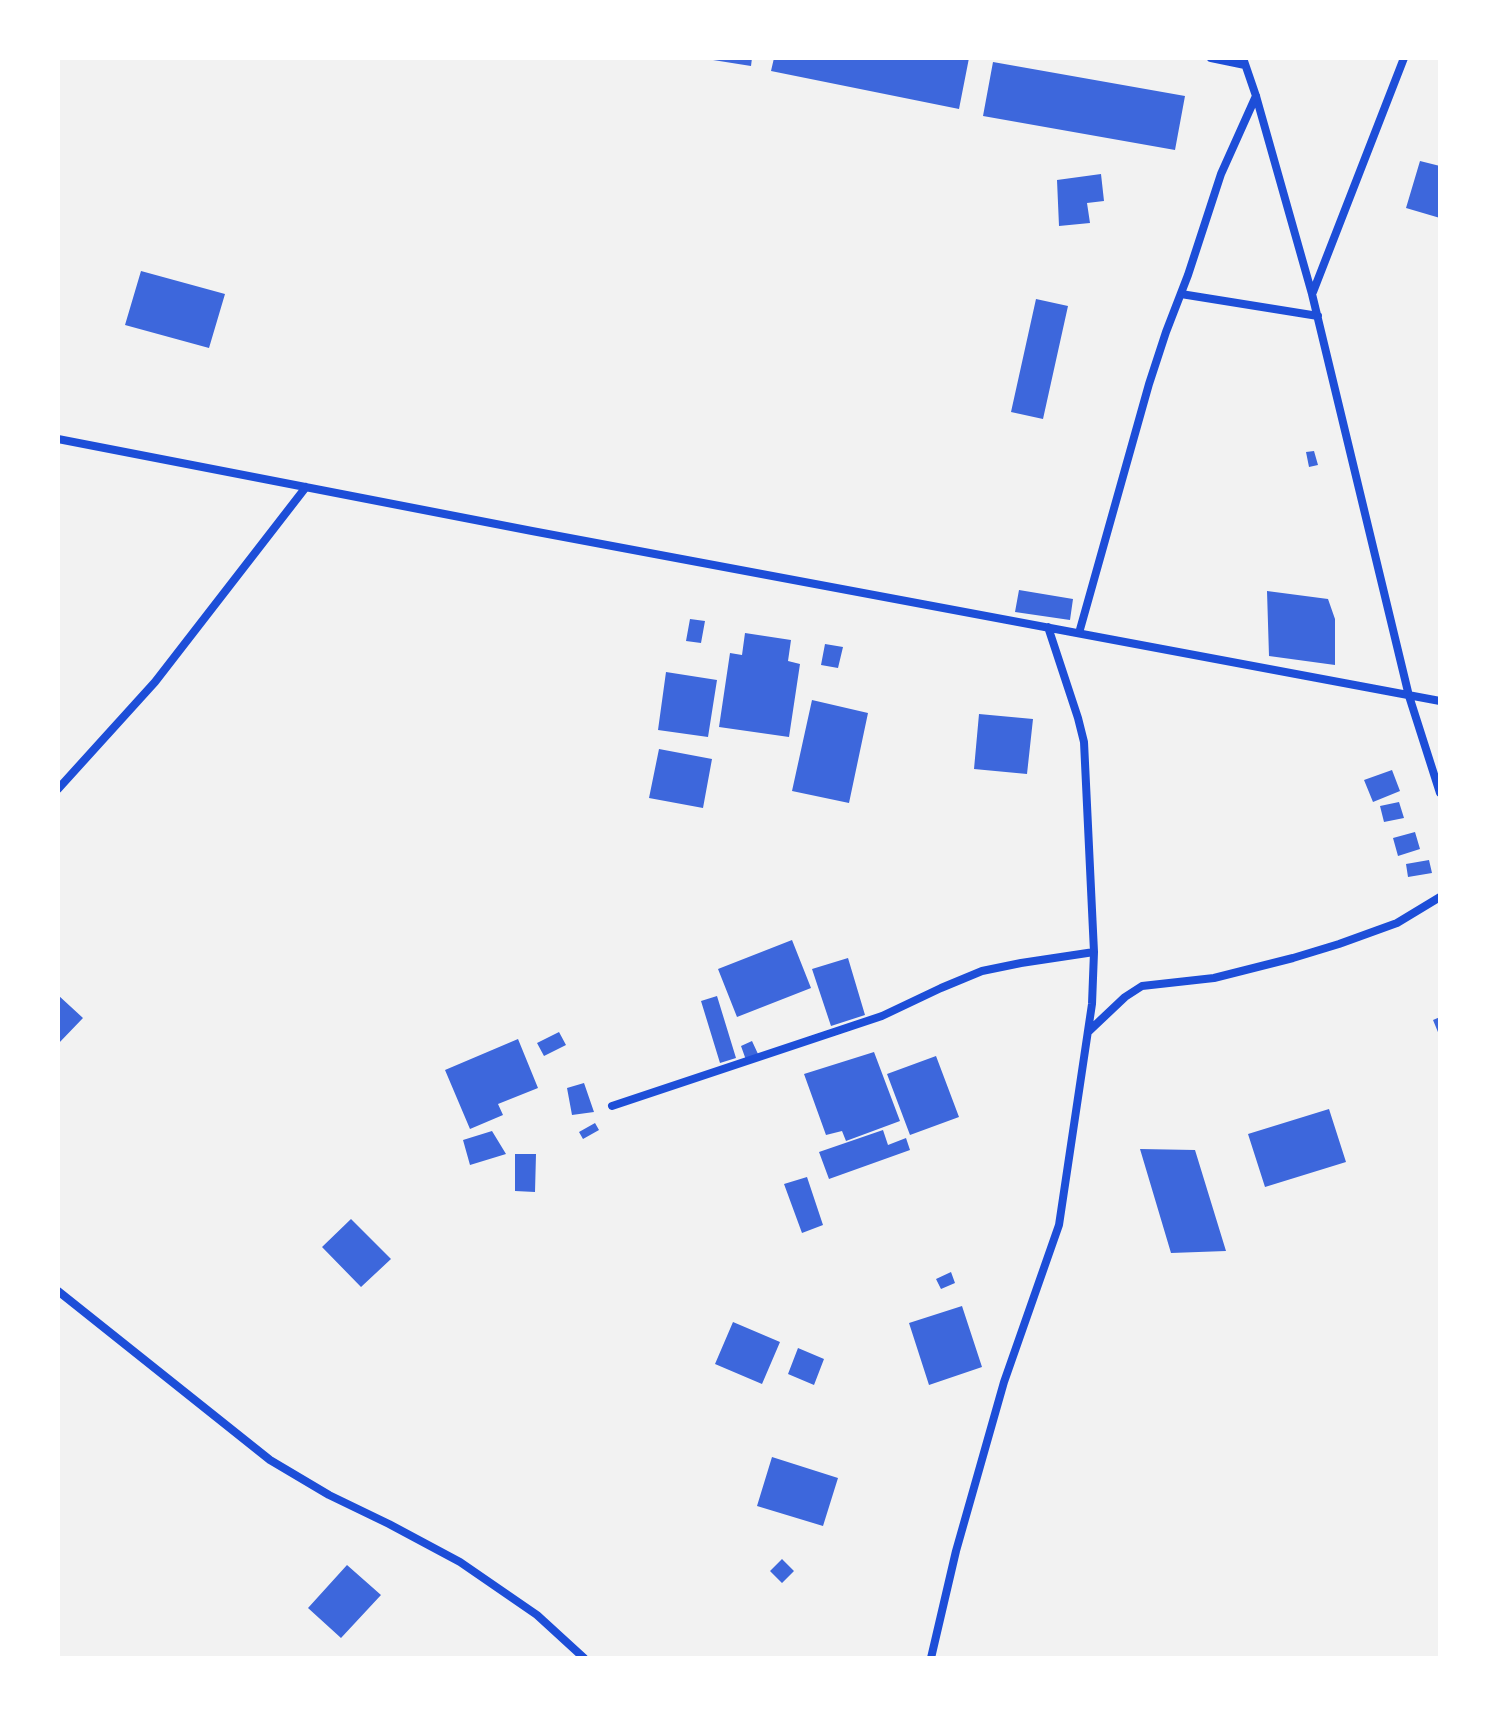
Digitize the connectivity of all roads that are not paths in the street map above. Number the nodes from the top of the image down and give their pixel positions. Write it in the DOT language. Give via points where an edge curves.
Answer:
graph roads {
  1 [pos="1211,58"];
  2 [pos="1404,58"];
  3 [pos="1244,62"];
  4 [pos="1256,96"];
  5 [pos="1181,294"];
  6 [pos="1312,294"];
  7 [pos="1318,316"];
  8 [pos="58,439"];
  9 [pos="306,487"];
  10 [pos="1048,627"];
  11 [pos="1079,633"];
  12 [pos="1409,696"];
  13 [pos="1440,701"];
  14 [pos="58,789"];
  15 [pos="1440,793"];
  16 [pos="1440,897"];
  17 [pos="1094,952"];
  18 [pos="1087,1033"];
  19 [pos="612,1106"];
  20 [pos="58,1291"];
  21 [pos="584,1658"];
  22 [pos="931,1658"];
  1 -- 3 [label="street"];
  2 -- 6 [label="street"];
  3 -- 4 [label="street"];
  4 -- 5 [label="street" via="1221,174"];
  4 -- 6 [label="street"];
  5 -- 7 [label="street"];
  5 -- 11 [label="street" via="1149,384"];
  6 -- 7 [label="street"];
  7 -- 12 [label="street"];
  8 -- 9 [label="street"];
  9 -- 10 [label="street"];
  9 -- 14 [label="street" via="155,682"];
  10 -- 11 [label="street"];
  10 -- 17 [label="street" via="1084,742"];
  11 -- 12 [label="street"];
  12 -- 13 [label="street"];
  12 -- 15 [label="street"];
  16 -- 18 [label="street" via="1397,923 1293,958 1214,978 1142,986"];
  17 -- 18 [label="street"];
  17 -- 19 [label="street" via="982,971 882,1016"];
  18 -- 22 [label="street" via="1059,1225 1004,1382"];
  20 -- 21 [label="street" via="270,1460 460,1562 537,1615"];
}
